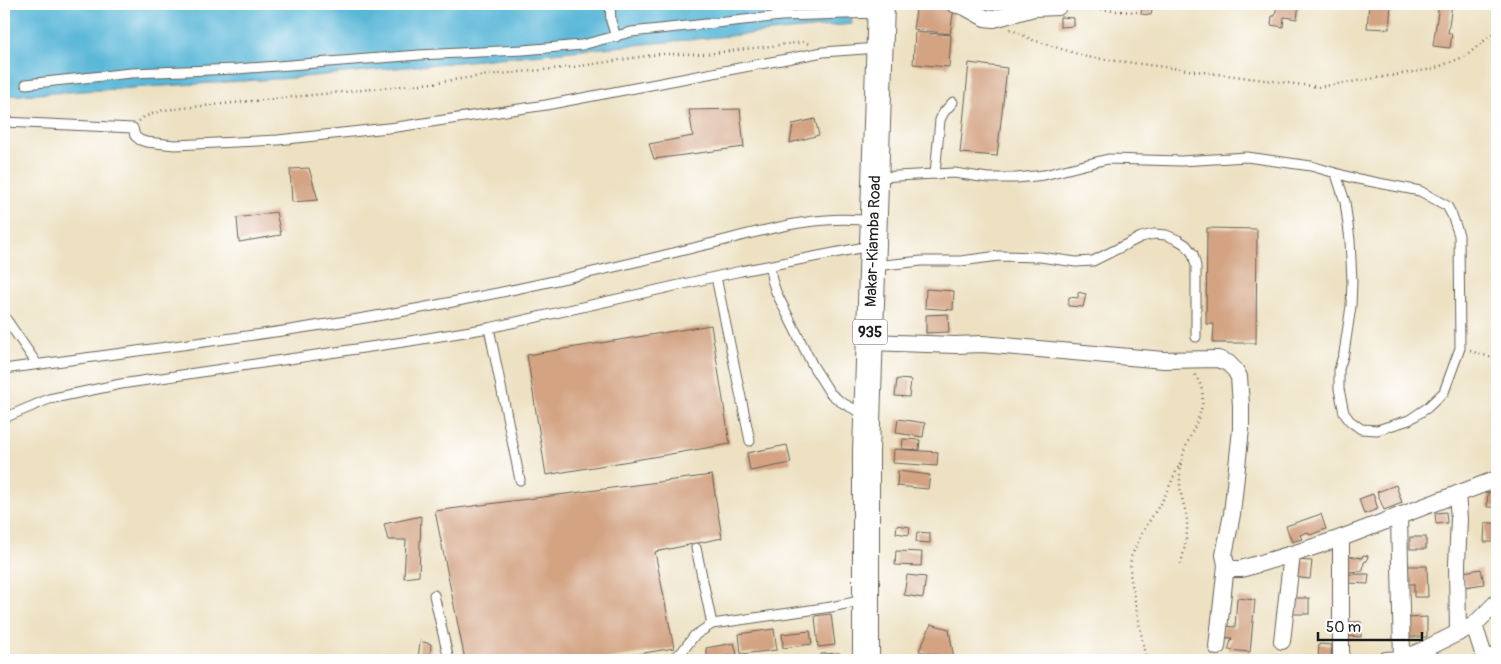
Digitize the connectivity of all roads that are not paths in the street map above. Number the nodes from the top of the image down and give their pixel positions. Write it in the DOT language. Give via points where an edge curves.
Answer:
graph roads {
  1 [pos="610,4"];
  2 [pos="954,4"];
  3 [pos="1058,7"];
  4 [pos="881,8"];
  5 [pos="616,37"];
  6 [pos="880,48"];
  7 [pos="26,84"];
  8 [pos="953,102"];
  9 [pos="4,122"];
  10 [pos="935,174"];
  11 [pos="1336,174"];
  12 [pos="875,177"];
  13 [pos="872,244"];
  14 [pos="770,266"];
  15 [pos="716,277"];
  16 [pos="4,316"];
  17 [pos="489,328"];
  18 [pos="1196,337"];
  19 [pos="869,342"];
  20 [pos="37,364"];
  21 [pos="4,369"];
  22 [pos="867,416"];
  23 [pos="4,418"];
  24 [pos="750,441"];
  25 [pos="1497,479"];
  26 [pos="520,480"];
  27 [pos="1457,494"];
  28 [pos="1399,516"];
  29 [pos="1341,538"];
  30 [pos="696,548"];
  31 [pos="1292,554"];
  32 [pos="1226,565"];
  33 [pos="434,595"];
  34 [pos="866,599"];
  35 [pos="1497,602"];
  36 [pos="712,624"];
  37 [pos="1474,625"];
  38 [pos="1458,633"];
  39 [pos="1282,642"];
  40 [pos="1217,647"];
  41 [pos="1488,658"];
  42 [pos="449,660"];
  43 [pos="669,660"];
  44 [pos="866,660"];
  45 [pos="1341,660"];
  46 [pos="1394,660"];
  1 -- 5 [label="lane"];
  2 -- 3 [label="street" via="994,19 1034,8"];
  4 -- 5 [label="lane" via="630,32"];
  4 -- 6 [label="main road, Makar-Kiamba Road / 935"];
  5 -- 7 [label="lane" via="582,45 523,50 131,73"];
  6 -- 9 [label="lane" via="823,52 546,105 397,128 278,140 174,145 140,140 133,128"];
  6 -- 12 [label="main road, Makar-Kiamba Road / 935"];
  8 -- 10 [label="lane" via="940,120"];
  10 -- 11 [label="lane" via="954,172 988,178 1017,178 1044,175 1108,159 1181,161 1247,157 1311,166"];
  10 -- 12 [label="lane"];
  11 -- 11 [label="lane" via="1346,202 1351,306 1339,369 1339,389 1344,414 1353,425 1368,430 1384,428 1409,420 1444,392 1460,348 1459,235 1447,206 1420,190"];
  12 -- 13 [label="main road, Makar-Kiamba Road / 935"];
  13 -- 14 [label="lane"];
  13 -- 18 [label="lane" via="922,261 961,261 999,256 1076,262 1093,261 1141,237 1166,235 1186,245 1193,254 1196,266"];
  13 -- 19 [label="main road, Makar-Kiamba Road / 935"];
  13 -- 20 [label="lane" via="849,218 786,225 573,276 341,323"];
  14 -- 15 [label="lane"];
  14 -- 22 [label="lane" via="782,306 830,393"];
  15 -- 17 [label="lane"];
  15 -- 24 [label="lane"];
  16 -- 20 [label="lane"];
  17 -- 23 [label="lane" via="121,384 49,398"];
  17 -- 26 [label="lane"];
  19 -- 22 [label="main road, Makar-Kiamba Road / 935"];
  19 -- 32 [label="street" via="982,344 1164,360 1218,359 1228,363 1239,377 1241,429 1232,514 1224,554"];
  20 -- 21 [label="lane"];
  22 -- 34 [label="main road, Makar-Kiamba Road / 935"];
  25 -- 27 [label="street"];
  27 -- 28 [label="street"];
  27 -- 38 [label="street" via="1460,520"];
  28 -- 29 [label="street"];
  28 -- 46 [label="street"];
  29 -- 31 [label="street"];
  29 -- 45 [label="street"];
  30 -- 36 [label="lane"];
  31 -- 32 [label="street" via="1241,569"];
  31 -- 39 [label="street"];
  32 -- 40 [label="street"];
  33 -- 42 [label="lane"];
  34 -- 36 [label="lane"];
  34 -- 44 [label="main road, Makar-Kiamba Road / 935"];
  35 -- 37 [label="street"];
  36 -- 43 [label="lane"];
  37 -- 38 [label="street"];
  37 -- 41 [label="street"];
  38 -- 46 [label="street"];
}
